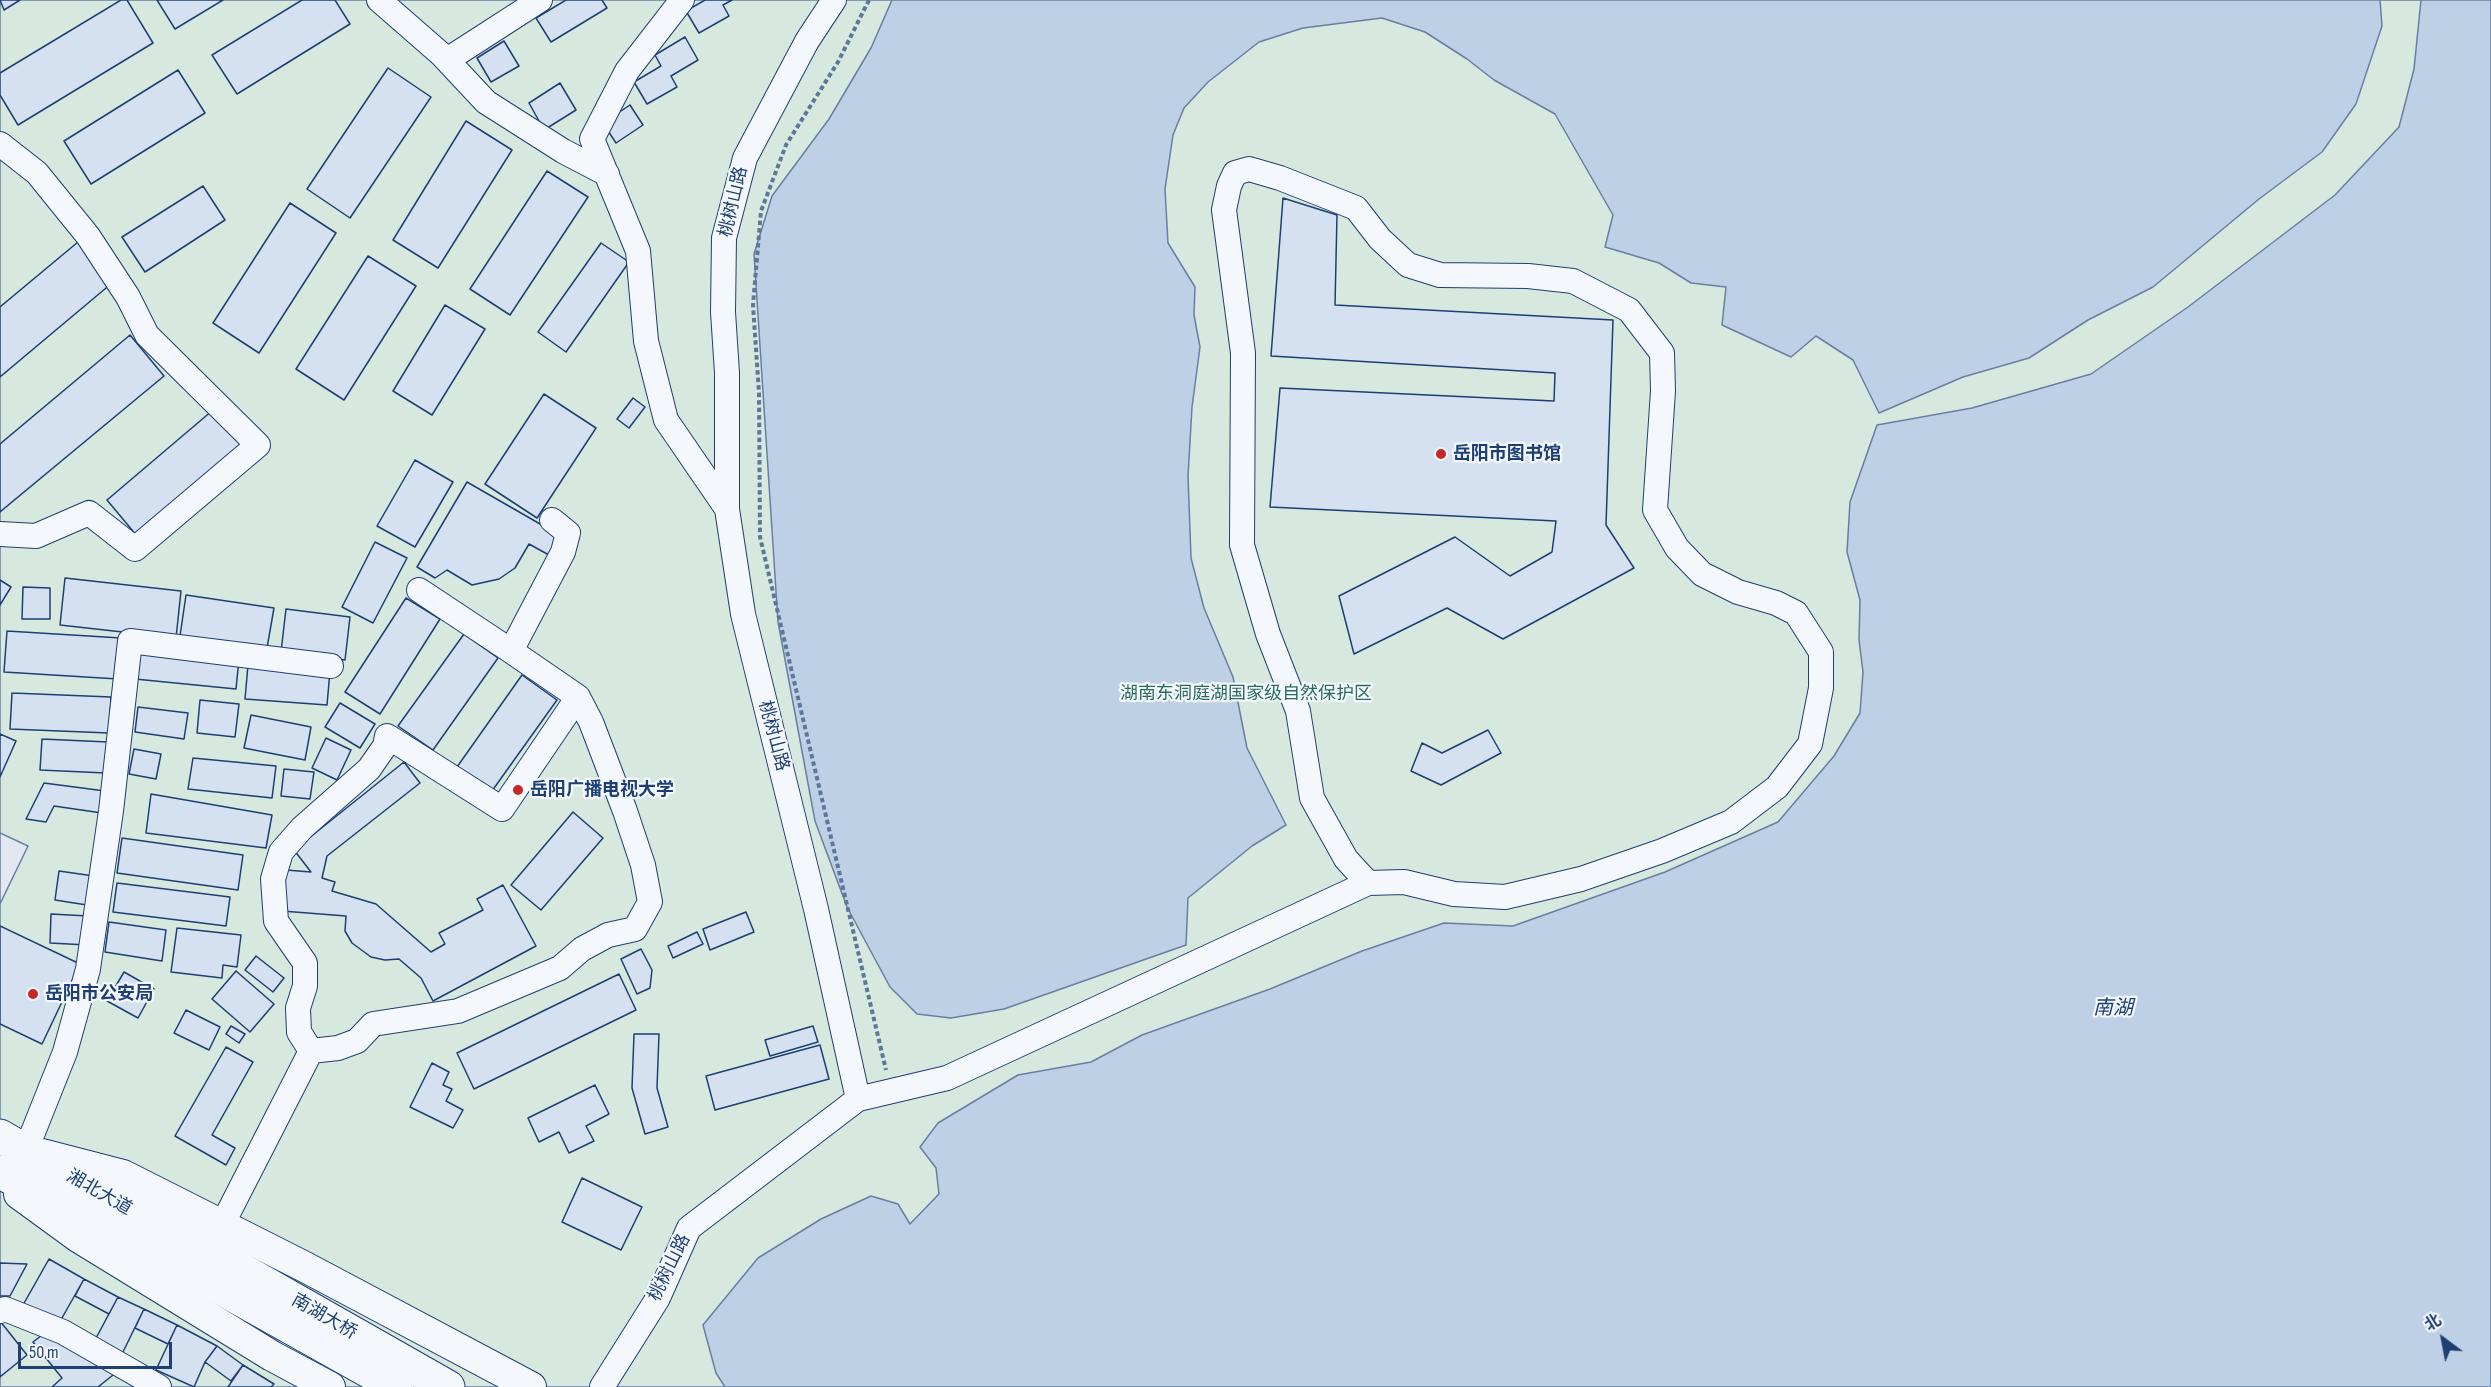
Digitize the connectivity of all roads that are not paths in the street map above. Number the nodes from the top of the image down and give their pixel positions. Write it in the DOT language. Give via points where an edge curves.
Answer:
graph roads {
  1 [pos="379,0"];
  2 [pos="540,0"];
  3 [pos="682,0"];
  4 [pos="834,0"];
  5 [pos="504,10"];
  6 [pos="447,60"];
  7 [pos="0,144"];
  8 [pos="607,174"];
  9 [pos="727,509"];
  10 [pos="552,520"];
  11 [pos="0,534"];
  12 [pos="419,590"];
  13 [pos="511,651"];
  14 [pos="331,666"];
  15 [pos="578,698"];
  16 [pos="1368,883"];
  17 [pos="311,1051"];
  18 [pos="858,1099"];
  19 [pos="13,1143"];
  20 [pos="0,1172"];
  21 [pos="0,1179"];
  22 [pos="201,1246"];
  23 [pos="0,1311"];
  24 [pos="523,1385"];
  25 [pos="159,1387"];
  26 [pos="330,1387"];
  27 [pos="397,1387"];
  28 [pos="448,1387"];
  29 [pos="602,1387"];
  1 -- 6 [label="street"];
  2 -- 5 [label="street"];
  3 -- 8 [label="street" via="627,71 592,139"];
  4 -- 9 [label="street, 桃树山路" via="807,41 745,158 724,238"];
  5 -- 6 [label="street"];
  6 -- 8 [label="street" via="486,102"];
  7 -- 11 [label="street" via="37,173 88,236 128,297 147,335 258,445 135,549 89,513 36,536"];
  8 -- 9 [label="street" via="638,251 646,341 666,420"];
  9 -- 18 [label="street, 桃树山路" via="743,614"];
  10 -- 13 [label="street" via="568,533 563,552"];
  12 -- 13 [label="street"];
  13 -- 15 [label="street"];
  14 -- 19 [label="street" via="130,641 88,969 65,1052"];
  15 -- 17 [label="street" via="591,722 643,865 650,902 635,929 608,935 582,949 560,968 458,1011 373,1024 357,1041"];
  15 -- 17 [label="street" via="501,809 387,736 385,746 369,769 280,852 273,879 276,921 305,963 305,986 298,1008 299,1032"];
  16 -- 16 [label="street" via="1404,882 1454,894 1505,897 1581,879 1731,822 1777,787 1809,744 1821,688 1821,652 1796,613 1702,574 1677,548 1655,510 1662,353 1629,310 1573,281 1440,275 1408,265 1380,239 1356,208 1249,170 1235,173 1228,186 1224,210 1243,353 1242,545 1268,633 1298,711 1312,798 1346,859"];
  16 -- 18 [label="street" via="947,1078"];
  17 -- 22 [label="street"];
  18 -- 29 [label="street, 桃树山路" via="689,1228 658,1298"];
  19 -- 22 [label="highway, 湘北大道" via="123,1208"];
  20 -- 22 [label="highway, 湘北大道"];
  21 -- 26 [label="main road" via="78,1237 272,1356"];
  22 -- 24 [label="main road"];
  22 -- 27 [label="highway, 南湖大桥"];
  22 -- 28 [label="highway, 南湖大桥"];
  23 -- 25 [label="street" via="5,1309 63,1332"];
}
